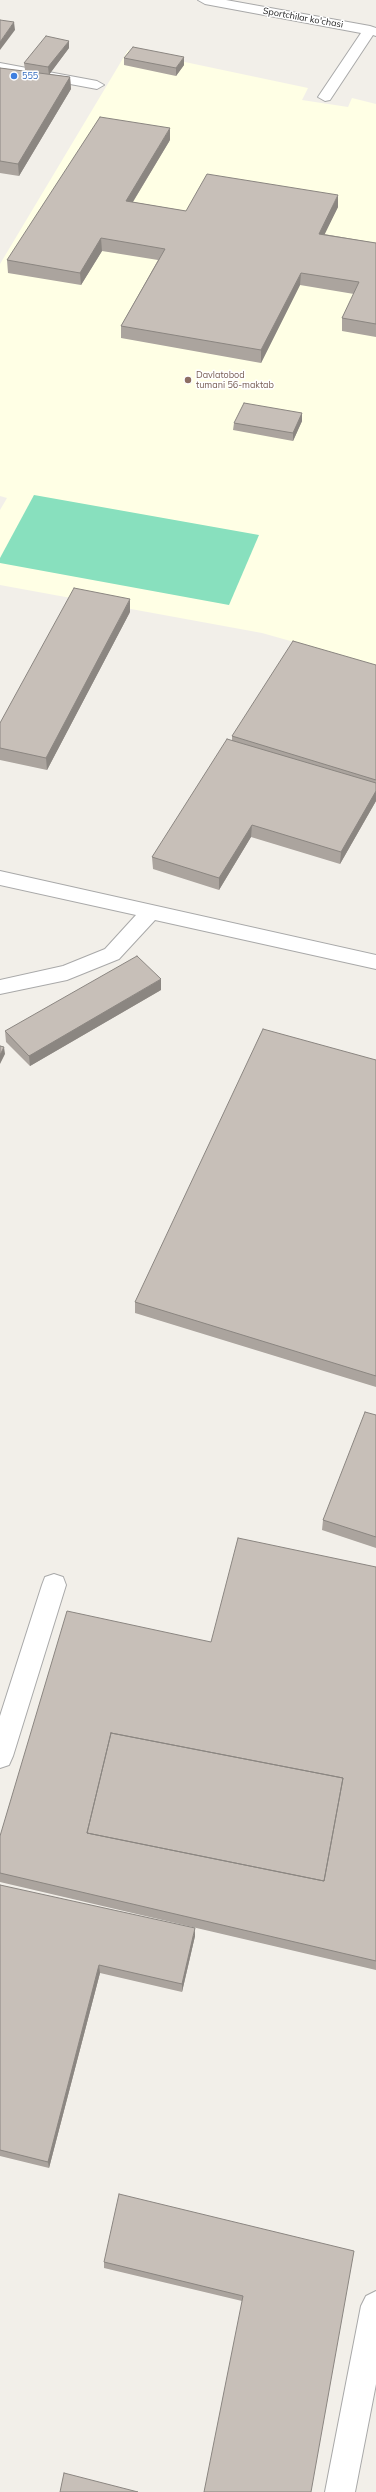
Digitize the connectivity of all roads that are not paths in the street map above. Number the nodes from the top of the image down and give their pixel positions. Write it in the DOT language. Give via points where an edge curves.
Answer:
graph roads {
  1 [pos="206,0"];
  2 [pos="245,3"];
  3 [pos="373,31"];
  4 [pos="0,67"];
  5 [pos="97,85"];
  6 [pos="325,97"];
  7 [pos="0,878"];
  8 [pos="151,912"];
  9 [pos="376,962"];
  10 [pos="0,988"];
  11 [pos="54,1585"];
  12 [pos="0,1756"];
  13 [pos="376,2306"];
  14 [pos="340,2492"];
  1 -- 2 [label="street, Sportchilar ko'chasi"];
  2 -- 3 [label="street, Sportchilar ko'chasi"];
  3 -- 6 [label="street"];
  4 -- 5 [label="street"];
  7 -- 8 [label="street"];
  8 -- 9 [label="street"];
  8 -- 10 [label="street" via="112,954 67,973"];
  11 -- 12 [label="street"];
  13 -- 14 [label="street"];
}
